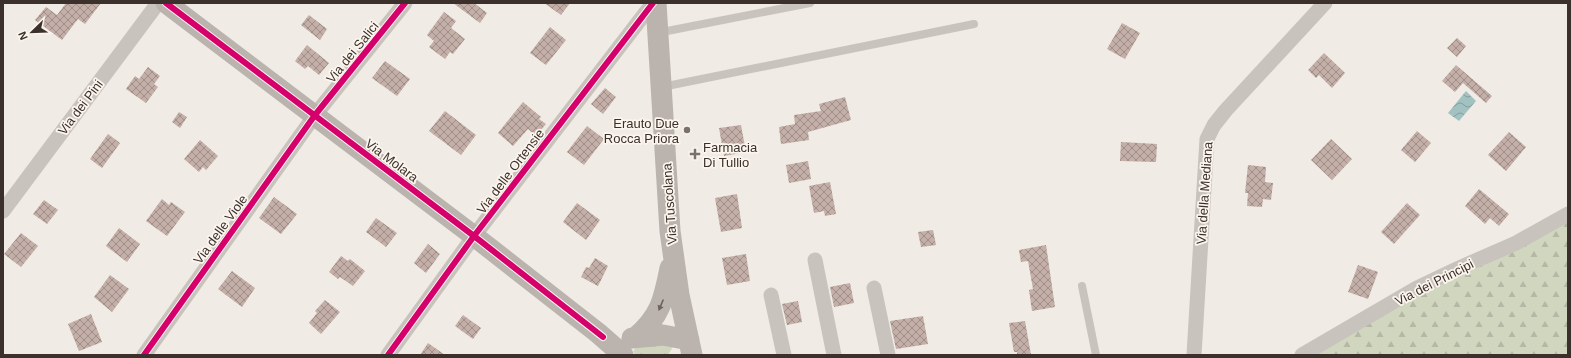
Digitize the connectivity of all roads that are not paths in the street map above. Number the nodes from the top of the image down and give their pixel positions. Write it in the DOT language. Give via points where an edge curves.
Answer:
graph roads {
  1 [pos="158,3"];
  2 [pos="166,3"];
  3 [pos="405,3"];
  4 [pos="654,3"];
  5 [pos="810,3"];
  6 [pos="1325,3"];
  7 [pos="974,24"];
  8 [pos="658,33"];
  9 [pos="661,87"];
  10 [pos="315,115"];
  11 [pos="3,211"];
  12 [pos="1568,214"];
  13 [pos="474,236"];
  14 [pos="673,254"];
  15 [pos="815,260"];
  16 [pos="1082,286"];
  17 [pos="874,288"];
  18 [pos="772,295"];
  19 [pos="603,337"];
  20 [pos="632,346"];
  21 [pos="685,350"];
  22 [pos="144,355"];
  23 [pos="388,355"];
  24 [pos="623,355"];
  25 [pos="784,355"];
  26 [pos="834,355"];
  27 [pos="888,355"];
  28 [pos="1096,355"];
  29 [pos="1194,355"];
  30 [pos="1302,355"];
  1 -- 11 [label="street, Via dei Pini"];
  2 -- 10 [label="main road, Via Molara"];
  3 -- 10 [label="street, Via dei Salici"];
  4 -- 8 [label="main road, Via Tuscolana"];
  4 -- 13 [label="street, Via delle Ortensie"];
  5 -- 8 [label="lane"];
  6 -- 29 [label="street, Via della Mediana" via="1219,119 1207,139"];
  7 -- 9 [label="lane"];
  8 -- 9 [label="main road, Via Tuscolana"];
  9 -- 14 [label="main road, Via Tuscolana"];
  10 -- 13 [label="main road, Via Molara"];
  10 -- 22 [label="street, Via delle Viole"];
  12 -- 30 [label="street, Via dei Principi" via="1516,243 1417,288"];
  13 -- 19 [label="main road, Via Molara"];
  13 -- 23 [label="street, Via delle Ortensie"];
  14 -- 20 [label="main road, one-way" via="661,306"];
  14 -- 21 [label="main road, Via Tuscolana"];
  15 -- 26 [label="street"];
  16 -- 28 [label="lane"];
  17 -- 27 [label="street"];
  18 -- 25 [label="street"];
  19 -- 20 [label="main road" via="621,338"];
  19 -- 24 [label="main road, Via Molara"];
  20 -- 21 [label="main road" via="663,335"];
}
